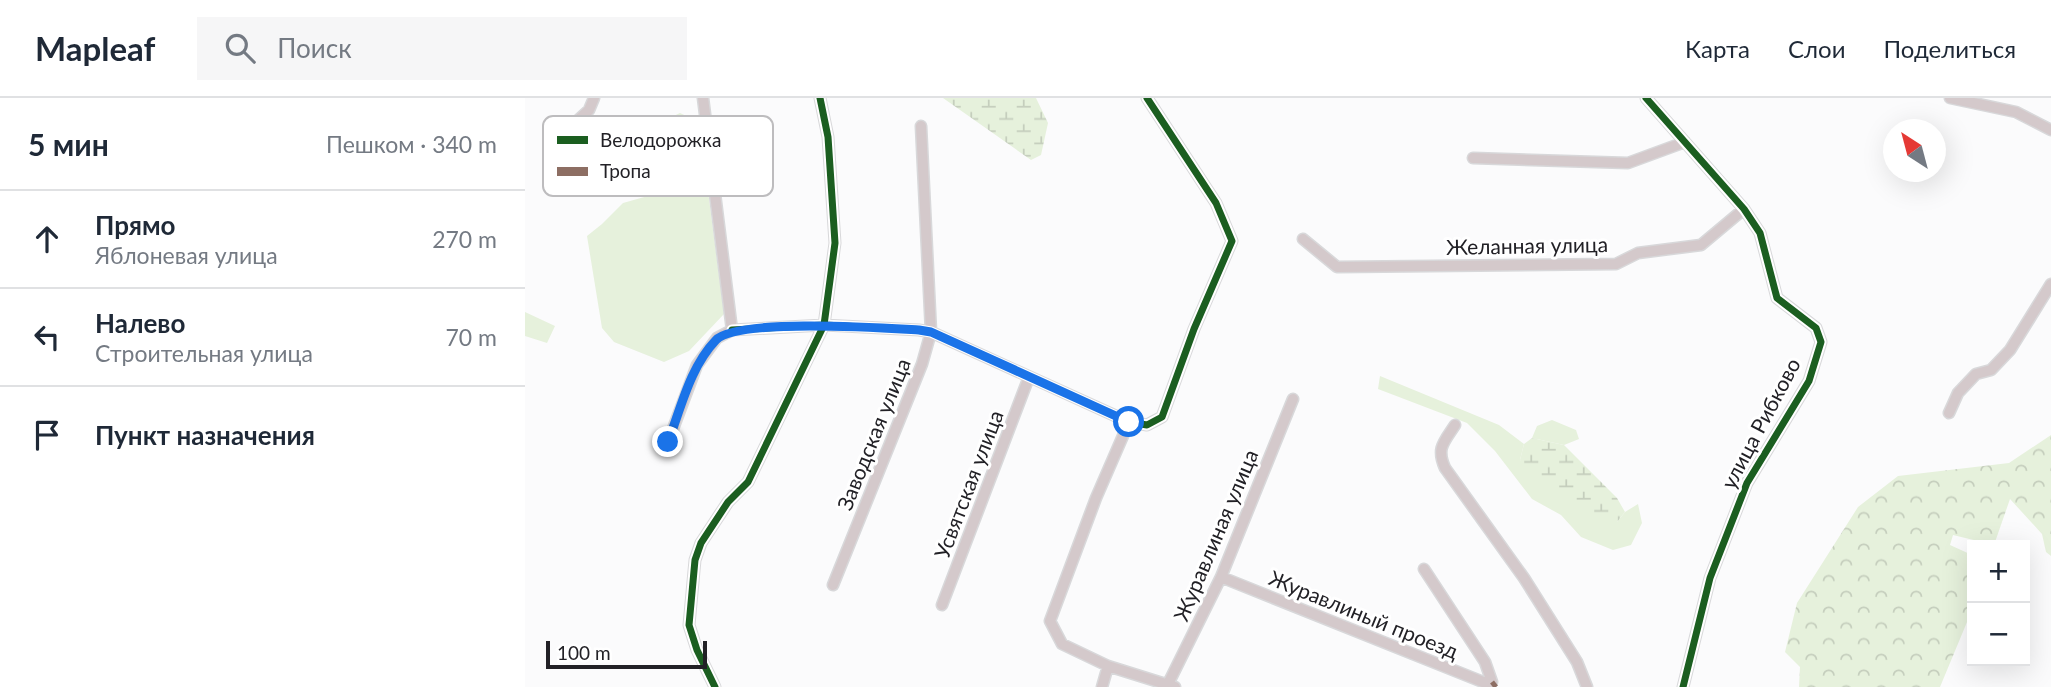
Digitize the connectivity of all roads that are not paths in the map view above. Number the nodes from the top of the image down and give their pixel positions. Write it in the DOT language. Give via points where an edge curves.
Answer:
graph roads {
  1 [pos="594,98"];
  2 [pos="703,98"];
  3 [pos="820,98"];
  4 [pos="1147,98"];
  5 [pos="1646,98"];
  6 [pos="1950,98"];
  7 [pos="582,116"];
  8 [pos="705,116"];
  9 [pos="921,126"];
  10 [pos="2051,130"];
  11 [pos="1685,142"];
  12 [pos="1473,158"];
  13 [pos="715,196"];
  14 [pos="1744,209"];
  15 [pos="1303,239"];
  16 [pos="2051,284"];
  17 [pos="824,325"];
  18 [pos="732,330"];
  19 [pos="931,332"];
  20 [pos="1029,377"];
  21 [pos="1293,398"];
  22 [pos="1949,413"];
  23 [pos="1129,422"];
  24 [pos="1455,425"];
  25 [pos="668,442"];
  26 [pos="1424,569"];
  27 [pos="1221,577"];
  28 [pos="833,585"];
  29 [pos="943,606"];
  30 [pos="1108,666"];
  31 [pos="1171,686"];
  32 [pos="715,687"];
  33 [pos="1102,687"];
  34 [pos="1587,687"];
  35 [pos="1683,687"];
  1 -- 7 [label="street"];
  2 -- 8 [label="street"];
  3 -- 17 [label="street" via="828,137 835,243"];
  4 -- 23 [label="street" via="1216,203 1232,241 1162,417 1147,425"];
  5 -- 11 [label="street, улица Рибково"];
  6 -- 10 [label="street" via="2016,112"];
  9 -- 19 [label="street, Заводская улица"];
  11 -- 12 [label="street" via="1628,163"];
  11 -- 14 [label="street, улица Рибково"];
  13 -- 18 [label="street"];
  14 -- 15 [label="street, Желанная улица" via="1701,245 1638,253 1616,264 1337,267"];
  14 -- 35 [label="street, улица Рибково" via="1760,233 1777,298 1816,328 1821,342 1809,381 1747,483 1710,578"];
  16 -- 22 [label="street" via="2000,363 1976,374 1958,393"];
  17 -- 18 [label="street"];
  17 -- 19 [label="street"];
  17 -- 32 [label="street" via="748,482 720,514 695,560 689,625"];
  18 -- 25 [label="street" via="717,338 697,365"];
  19 -- 20 [label="street"];
  19 -- 28 [label="street, Заводская улица"];
  20 -- 23 [label="street"];
  20 -- 29 [label="street, Усвятская улица"];
  21 -- 27 [label="street, Журавлиная улица"];
  23 -- 30 [label="street" via="1050,621 1062,644"];
  24 -- 34 [label="street" via="1442,446 1445,468 1524,578 1577,662"];
  26 -- 27 [label="street, Журавлиный проезд" via="1485,662 1492,682"];
  27 -- 31 [label="street, Журавлиная улица"];
  30 -- 31 [label="street"];
  30 -- 33 [label="street"];
}
